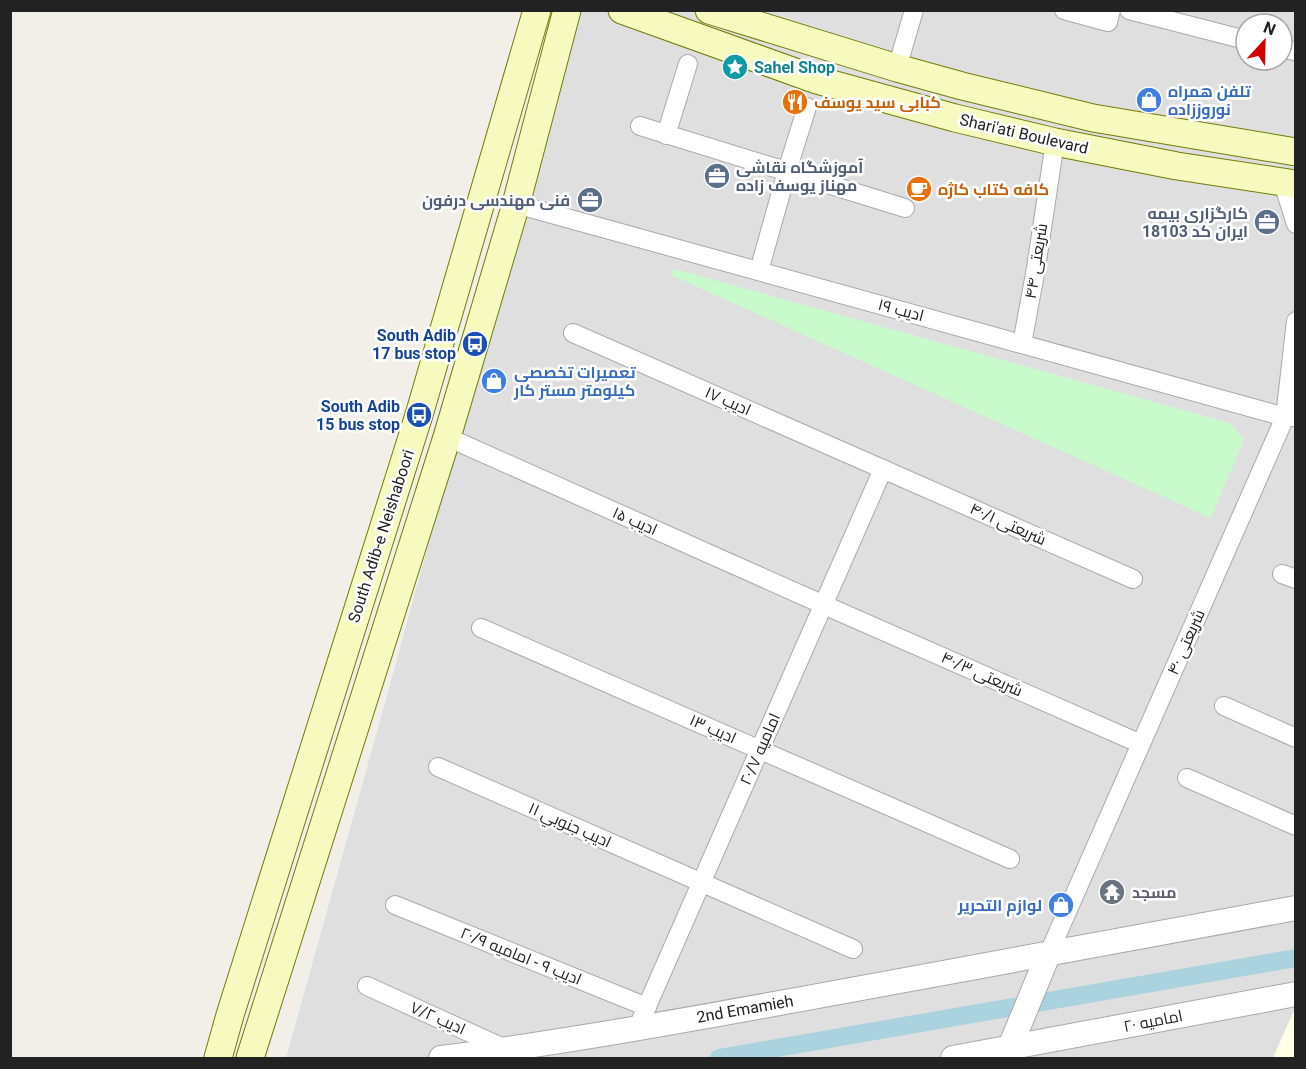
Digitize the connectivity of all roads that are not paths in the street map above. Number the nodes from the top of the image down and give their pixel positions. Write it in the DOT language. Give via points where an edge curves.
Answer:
graph roads {
  1 [pos="537,10"];
  2 [pos="567,10"];
  3 [pos="622,10"];
  4 [pos="709,10"];
  5 [pos="914,10"];
  6 [pos="1064,10"];
  7 [pos="1129,10"];
  8 [pos="1109,16"];
  9 [pos="1234,37"];
  10 [pos="688,64"];
  11 [pos="897,68"];
  12 [pos="807,107"];
  13 [pos="640,126"];
  14 [pos="666,135"];
  15 [pos="1055,142"];
  16 [pos="1296,152"];
  17 [pos="787,171"];
  18 [pos="1289,184"];
  19 [pos="516,204"];
  20 [pos="905,208"];
  21 [pos="1296,224"];
  22 [pos="759,271"];
  23 [pos="1296,321"];
  24 [pos="573,333"];
  25 [pos="1022,344"];
  26 [pos="1290,417"];
  27 [pos="447,437"];
  28 [pos="883,469"];
  29 [pos="1133,579"];
  30 [pos="824,605"];
  31 [pos="481,628"];
  32 [pos="1224,706"];
  33 [pos="1296,738"];
  34 [pos="1141,744"];
  35 [pos="760,750"];
  36 [pos="438,767"];
  37 [pos="1188,778"];
  38 [pos="1296,825"];
  39 [pos="1010,859"];
  40 [pos="702,883"];
  41 [pos="395,905"];
  42 [pos="1296,908"];
  43 [pos="853,949"];
  44 [pos="1048,955"];
  45 [pos="367,986"];
  46 [pos="1296,994"];
  47 [pos="642,1018"];
  48 [pos="508,1050"];
  49 [pos="1007,1053"];
  50 [pos="218,1059"];
  51 [pos="250,1059"];
  52 [pos="441,1059"];
  53 [pos="953,1059"];
  1 -- 50 [label="main road, South Adib-e Neishaboori" via="419,415"];
  2 -- 19 [label="main road, South Adib-e Neishaboori"];
  3 -- 15 [label="main road, Shari'ati Boulevard" via="817,80"];
  4 -- 11 [label="main road, Shari'ati Boulevard"];
  5 -- 11 [label="street"];
  6 -- 8 [label="street"];
  7 -- 9 [label="street"];
  10 -- 14 [label="street"];
  11 -- 16 [label="main road, Shari'ati Boulevard" via="1093,118"];
  12 -- 17 [label="street"];
  13 -- 14 [label="street"];
  14 -- 17 [label="street"];
  15 -- 18 [label="main road, Shari'ati Boulevard"];
  15 -- 25 [label="street, شریعتی ۴۴"];
  17 -- 20 [label="street"];
  17 -- 22 [label="street"];
  18 -- 21 [label="street"];
  19 -- 22 [label="street, ادیب ۱۹"];
  19 -- 27 [label="main road, South Adib-e Neishaboori"];
  22 -- 25 [label="street, ادیب ۱۹"];
  23 -- 26 [label="street, شریعتی ۴۰"];
  24 -- 28 [label="street, ادیب ۱۷"];
  25 -- 26 [label="street, ادیب ۱۹"];
  26 -- 34 [label="street, شریعتی ۴۰"];
  27 -- 30 [label="street, ادیب ۱۵"];
  27 -- 51 [label="main road, South Adib-e Neishaboori"];
  28 -- 29 [label="street, شریعتی ۴۰/۱"];
  28 -- 30 [label="street, امامیه ۲۰/۷"];
  30 -- 34 [label="street, شریعتی ۴۰/۳"];
  30 -- 35 [label="street, امامیه ۲۰/۷"];
  31 -- 35 [label="street, ادیب ۱۳"];
  32 -- 33 [label="street"];
  34 -- 44 [label="street, شریعتی ۴۰"];
  35 -- 39 [label="street, ادیب ۱۳"];
  35 -- 40 [label="street, امامیه ۲۰/۷"];
  36 -- 40 [label="street, ادیب جنوبي ١١"];
  37 -- 38 [label="street"];
  40 -- 43 [label="street, ادیب جنوبي ١١"];
  40 -- 47 [label="street, امامیه ۲۰/۷"];
  41 -- 47 [label="street, ادیب ۹ - امامیه ۲۰/۹"];
  42 -- 44 [label="street"];
  44 -- 47 [label="street, 2nd Emamieh"];
  44 -- 49 [label="street"];
  45 -- 48 [label="street, ادیب ۷/۲"];
  46 -- 49 [label="street, امامیه ۲۰"];
  47 -- 48 [label="street, 2nd Emamieh"];
  48 -- 52 [label="street, 2nd Emamieh"];
  49 -- 53 [label="street, امامیه ۲۰"];
}
